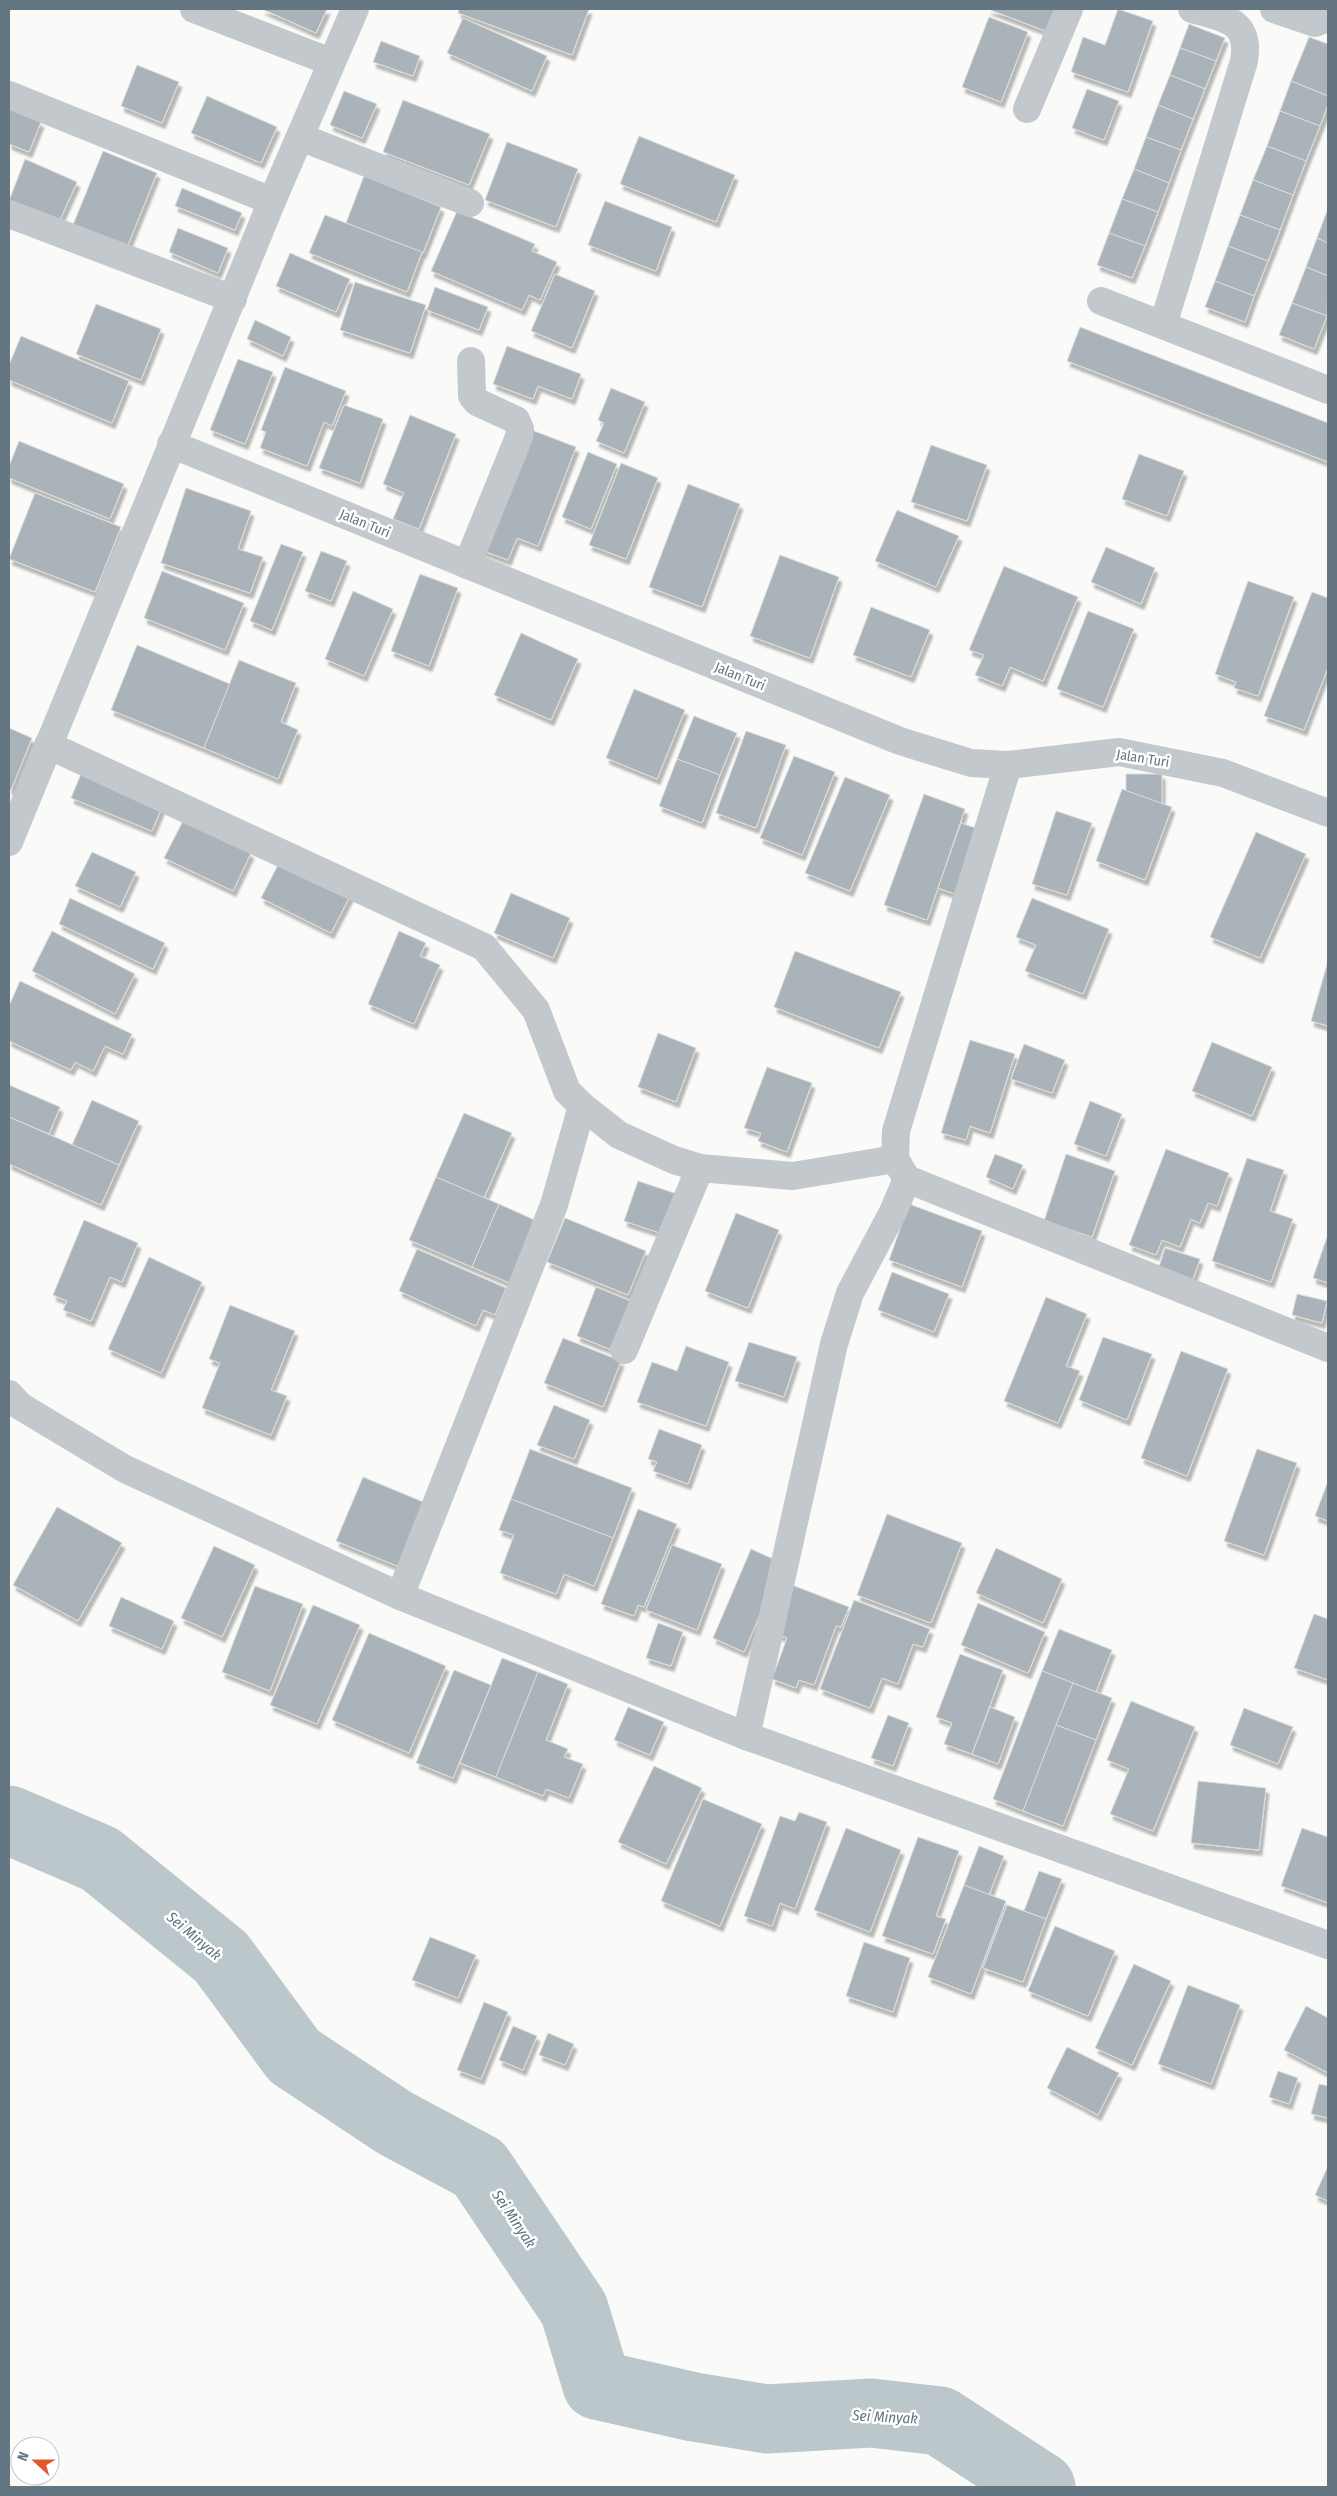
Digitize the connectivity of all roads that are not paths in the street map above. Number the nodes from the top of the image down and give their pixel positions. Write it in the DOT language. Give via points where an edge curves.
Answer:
graph roads {
  1 [pos="194,9"];
  2 [pos="355,9"];
  3 [pos="1069,9"];
  4 [pos="1192,9"];
  5 [pos="1274,9"];
  6 [pos="1328,18"];
  7 [pos="331,62"];
  8 [pos="9,94"];
  9 [pos="1027,109"];
  10 [pos="300,137"];
  11 [pos="272,201"];
  12 [pos="470,203"];
  13 [pos="9,214"];
  14 [pos="233,299"];
  15 [pos="1101,300"];
  16 [pos="1163,325"];
  17 [pos="471,361"];
  18 [pos="1328,390"];
  19 [pos="171,444"];
  20 [pos="467,565"];
  21 [pos="48,745"];
  22 [pos="1008,766"];
  23 [pos="1328,813"];
  24 [pos="9,842"];
  25 [pos="582,1106"];
  26 [pos="700,1168"];
  27 [pos="901,1169"];
  28 [pos="1328,1348"];
  29 [pos="624,1350"];
  30 [pos="9,1394"];
  31 [pos="400,1596"];
  32 [pos="746,1736"];
  33 [pos="1328,1945"];
  1 -- 7 [label="street"];
  2 -- 7 [label="street"];
  3 -- 9 [label="street"];
  4 -- 16 [label="street" via="1227,19 1241,30 1247,43"];
  5 -- 6 [label="street" via="1315,23"];
  7 -- 10 [label="street"];
  8 -- 11 [label="street"];
  10 -- 11 [label="street"];
  10 -- 12 [label="street"];
  11 -- 14 [label="street"];
  13 -- 14 [label="street"];
  14 -- 19 [label="street"];
  15 -- 16 [label="street"];
  16 -- 18 [label="street"];
  17 -- 20 [label="street" via="472,396 477,402 516,420 520,429"];
  19 -- 20 [label="street, Jalan Turi"];
  19 -- 21 [label="street"];
  20 -- 22 [label="street, Jalan Turi" via="900,741 970,763"];
  21 -- 24 [label="street"];
  21 -- 25 [label="street" via="484,947 536,1010 567,1091"];
  22 -- 23 [label="street, Jalan Turi" via="1119,752 1224,773"];
  22 -- 27 [label="street" via="896,1132"];
  25 -- 26 [label="street" via="619,1135"];
  25 -- 31 [label="street" via="554,1205"];
  26 -- 27 [label="street" via="793,1176"];
  26 -- 29 [label="street"];
  27 -- 28 [label="street"];
  27 -- 32 [label="street" via="893,1212 850,1293 834,1344"];
  30 -- 31 [label="street" via="20,1406 125,1469"];
  31 -- 32 [label="street"];
  32 -- 33 [label="street"];
}
